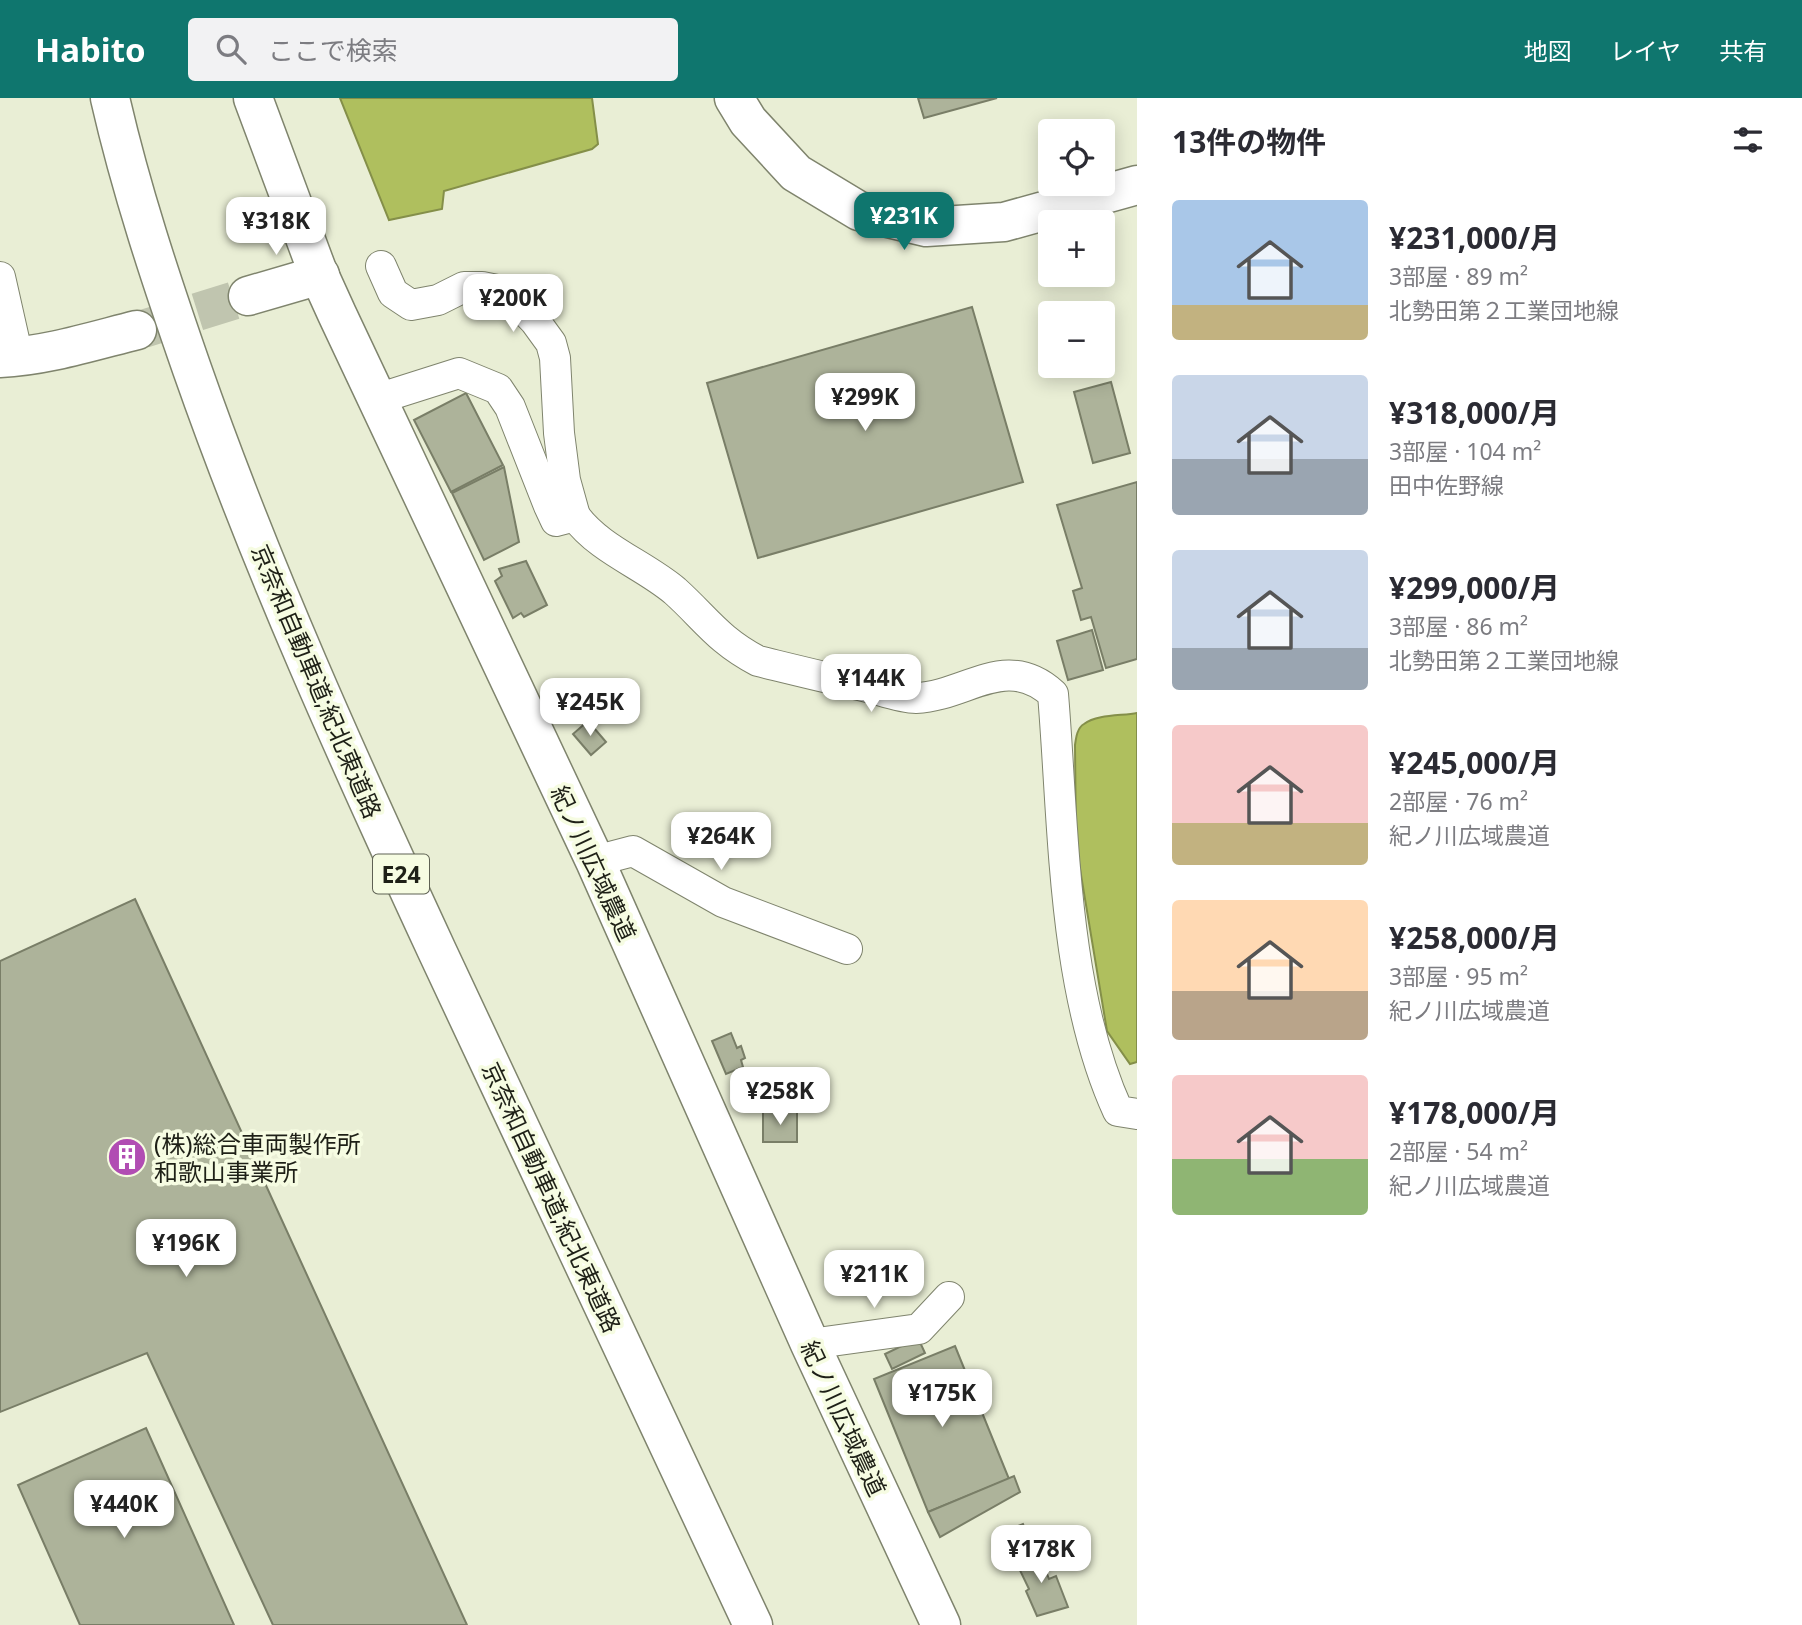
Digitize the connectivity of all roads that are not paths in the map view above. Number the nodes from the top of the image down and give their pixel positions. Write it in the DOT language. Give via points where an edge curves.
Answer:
graph roads {
  1 [pos="110,98"];
  2 [pos="253,98"];
  3 [pos="734,98"];
  4 [pos="1137,185"];
  5 [pos="381,266"];
  6 [pos="320,275"];
  7 [pos="0,277"];
  8 [pos="247,296"];
  9 [pos="138,330"];
  10 [pos="9,358"];
  11 [pos="377,399"];
  12 [pos="575,516"];
  13 [pos="595,860"];
  14 [pos="847,949"];
  15 [pos="1137,1114"];
  16 [pos="949,1297"];
  17 [pos="810,1344"];
  18 [pos="753,1625"];
  19 [pos="941,1625"];
  1 -- 18 [label="main road, 京奈和自動車道;紀北東道路 / E24" via="156,265 267,570 407,886"];
  2 -- 6 [label="main road, 紀ノ川広域農道"];
  3 -- 4 [label="main road" via="748,121 796,173 859,211 926,227 1004,222"];
  5 -- 12 [label="street" via="393,293 411,305 438,300 464,287 482,287 507,292 535,320 555,358 559,433"];
  6 -- 8 [label="main road"];
  6 -- 11 [label="main road, 紀ノ川広域農道"];
  7 -- 10 [label="street"];
  9 -- 10 [label="main road"];
  11 -- 12 [label="street" via="459,373 498,389 510,407 556,521"];
  11 -- 13 [label="main road, 紀ノ川広域農道"];
  12 -- 15 [label="street" via="587,532 673,590 719,636 758,661 913,698 1011,674 1041,682 1053,694 1081,987 1106,1085 1118,1111"];
  13 -- 14 [label="street" via="633,851 723,902"];
  13 -- 17 [label="main road, 紀ノ川広域農道"];
  16 -- 17 [label="street" via="919,1329"];
  17 -- 19 [label="main road, 紀ノ川広域農道"];
}
